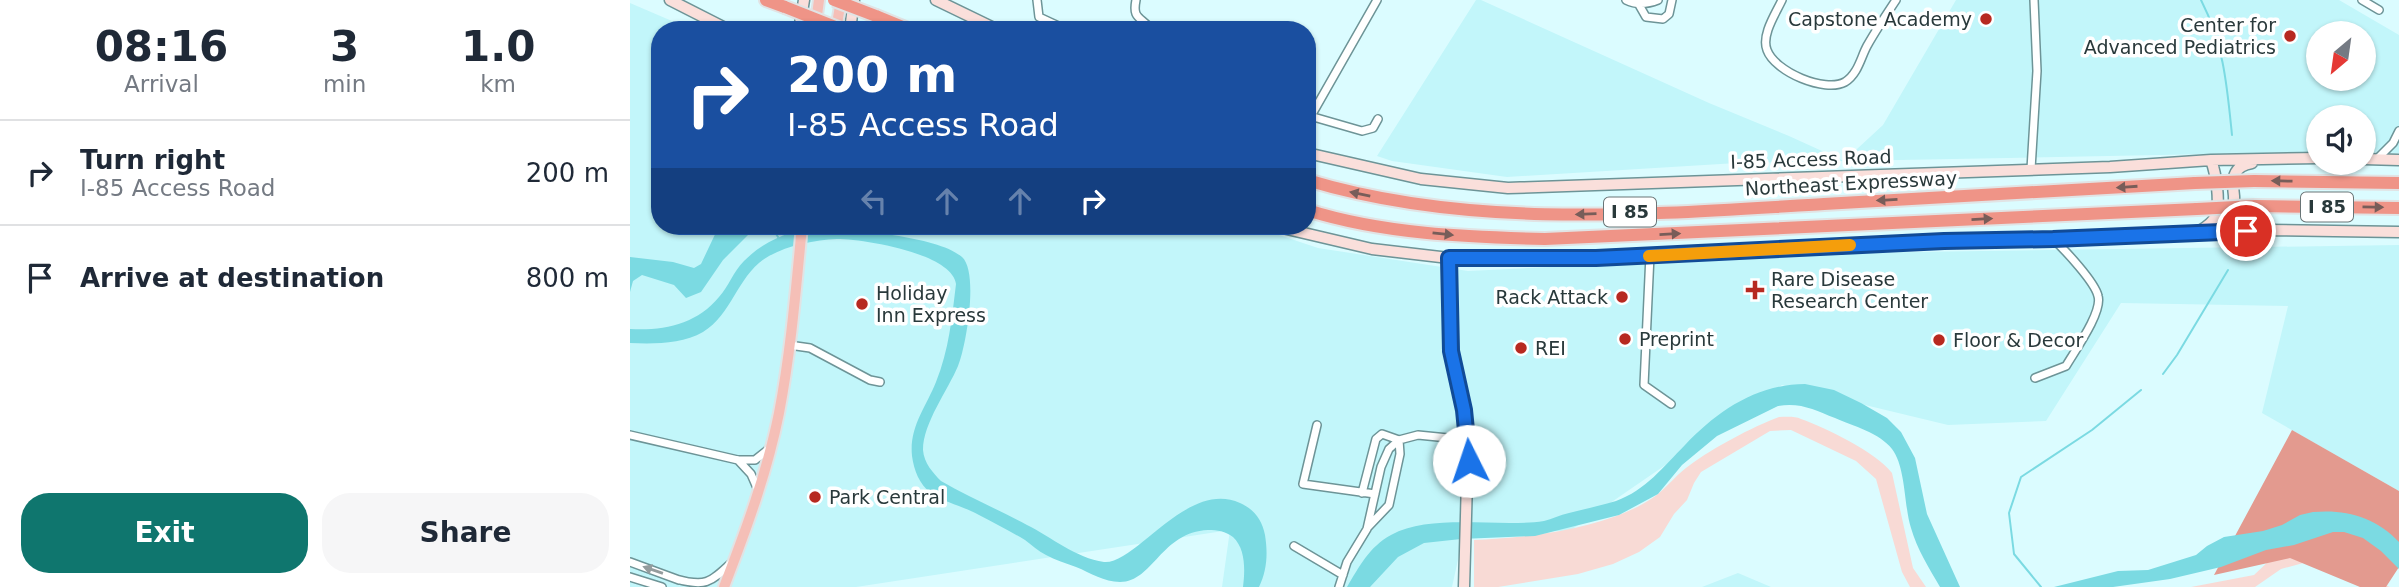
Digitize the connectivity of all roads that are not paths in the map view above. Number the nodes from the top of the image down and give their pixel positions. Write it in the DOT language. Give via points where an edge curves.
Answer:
graph roads {
  1 [pos="670,0"];
  2 [pos="766,0"];
  3 [pos="804,0"];
  4 [pos="819,0"];
  5 [pos="835,0"];
  6 [pos="841,0"];
  7 [pos="854,0"];
  8 [pos="936,0"];
  9 [pos="1037,0"];
  10 [pos="1136,0"];
  11 [pos="1377,0"];
  12 [pos="1626,0"];
  13 [pos="1658,0"];
  14 [pos="1672,0"];
  15 [pos="1782,0"];
  16 [pos="1896,0"];
  17 [pos="2034,0"];
  18 [pos="2362,0"];
  19 [pos="1638,3"];
  20 [pos="2379,10"];
  21 [pos="711,21"];
  22 [pos="800,21"];
  23 [pos="816,21"];
  24 [pos="820,21"];
  25 [pos="838,21"];
  26 [pos="851,21"];
  27 [pos="888,21"];
  28 [pos="979,21"];
  29 [pos="1048,21"];
  30 [pos="1142,21"];
  31 [pos="1316,104"];
  32 [pos="1316,118"];
  33 [pos="1378,119"];
  34 [pos="2399,131"];
  35 [pos="1316,155"];
  36 [pos="2305,158"];
  37 [pos="2377,159"];
  38 [pos="2211,160"];
  39 [pos="2399,160"];
  40 [pos="2181,161"];
  41 [pos="2031,169"];
  42 [pos="2216,176"];
  43 [pos="1316,182"];
  44 [pos="2399,183"];
  45 [pos="2399,208"];
  46 [pos="1316,213"];
  47 [pos="2266,230"];
  48 [pos="2197,232"];
  49 [pos="2399,232"];
  50 [pos="801,235"];
  51 [pos="1312,235"];
  52 [pos="2053,239"];
  53 [pos="1650,256"];
  54 [pos="1449,258"];
  55 [pos="789,345"];
  56 [pos="2035,378"];
  57 [pos="880,382"];
  58 [pos="1671,404"];
  59 [pos="1317,425"];
  60 [pos="630,435"];
  61 [pos="1399,440"];
  62 [pos="1468,440"];
  63 [pos="771,448"];
  64 [pos="738,460"];
  65 [pos="759,492"];
  66 [pos="1362,493"];
  67 [pos="1375,494"];
  68 [pos="1367,529"];
  69 [pos="1294,547"];
  70 [pos="734,561"];
  71 [pos="630,562"];
  72 [pos="1343,575"];
  73 [pos="630,577"];
  74 [pos="676,579"];
  75 [pos="1464,582"];
  76 [pos="662,587"];
  77 [pos="692,587"];
  78 [pos="724,587"];
  79 [pos="1339,587"];
  1 -- 21 [label="main road"];
  2 -- 24 [label="highway, bridge"];
  3 -- 22 [label="main road"];
  4 -- 23 [label="main road"];
  5 -- 27 [label="highway, bridge"];
  6 -- 25 [label="main road"];
  7 -- 26 [label="main road"];
  8 -- 28 [label="main road"];
  9 -- 29 [label="street" via="1039,17"];
  10 -- 30 [label="street" via="1134,11"];
  11 -- 31 [label="street"];
  12 -- 19 [label="street"];
  13 -- 19 [label="street"];
  14 -- 19 [label="street" via="1663,19 1646,17"];
  15 -- 16 [label="street" via="1765,40 1767,50 1776,63 1803,79 1836,86 1856,71"];
  17 -- 41 [label="street" via="2037,71"];
  18 -- 20 [label="street"];
  32 -- 33 [label="street" via="1362,131 1373,128"];
  34 -- 37 [label="street"];
  35 -- 41 [label="main road, I-85 Access Road" via="1421,179 1508,188"];
  36 -- 38 [label="main road, I-85 Access Road"];
  36 -- 47 [label="main road" via="2247,164 2234,173 2238,218"];
  37 -- 39 [label="main road"];
  38 -- 40 [label="main road, I-85 Access Road"];
  38 -- 42 [label="main road"];
  40 -- 41 [label="main road, I-85 Access Road"];
  40 -- 42 [label="main road" via="2204,166"];
  42 -- 48 [label="main road" via="2215,218"];
  44 -- 43 [label="highway, Northeast Expressway / I 85, one-way, bridge" via="2195,183 1577,214 1440,207"];
  46 -- 45 [label="highway, I 85, one-way, bridge" via="1443,234 1545,240 2255,206"];
  47 -- 48 [label="main road"];
  47 -- 49 [label="main road"];
  48 -- 52 [label="main road"];
  50 -- 55 [label="main road"];
  51 -- 54 [label="main road" via="1372,249"];
  52 -- 53 [label="main road"];
  52 -- 56 [label="street" via="2098,295 2097,307 2066,366"];
  53 -- 54 [label="main road"];
  53 -- 58 [label="street" via="1643,385"];
  54 -- 62 [label="main road" via="1451,351"];
  55 -- 57 [label="street" via="810,348"];
  55 -- 63 [label="main road"];
  59 -- 66 [label="street" via="1304,484"];
  60 -- 64 [label="street"];
  61 -- 62 [label="street" via="1418,435"];
  61 -- 66 [label="street" via="1382,435 1376,439"];
  61 -- 67 [label="street" via="1389,449"];
  61 -- 68 [label="street" via="1390,505"];
  62 -- 75 [label="main road"];
  63 -- 64 [label="street" via="755,460"];
  63 -- 65 [label="main road"];
  64 -- 65 [label="street"];
  65 -- 70 [label="main road"];
  66 -- 67 [label="street"];
  67 -- 68 [label="street"];
  68 -- 72 [label="street"];
  69 -- 72 [label="street"];
  70 -- 74 [label="street" via="705,584"];
  70 -- 78 [label="main road"];
  74 -- 71 [label="street, one-way"];
  72 -- 79 [label="street"];
  73 -- 76 [label="street"];
  74 -- 77 [label="street"];
}
